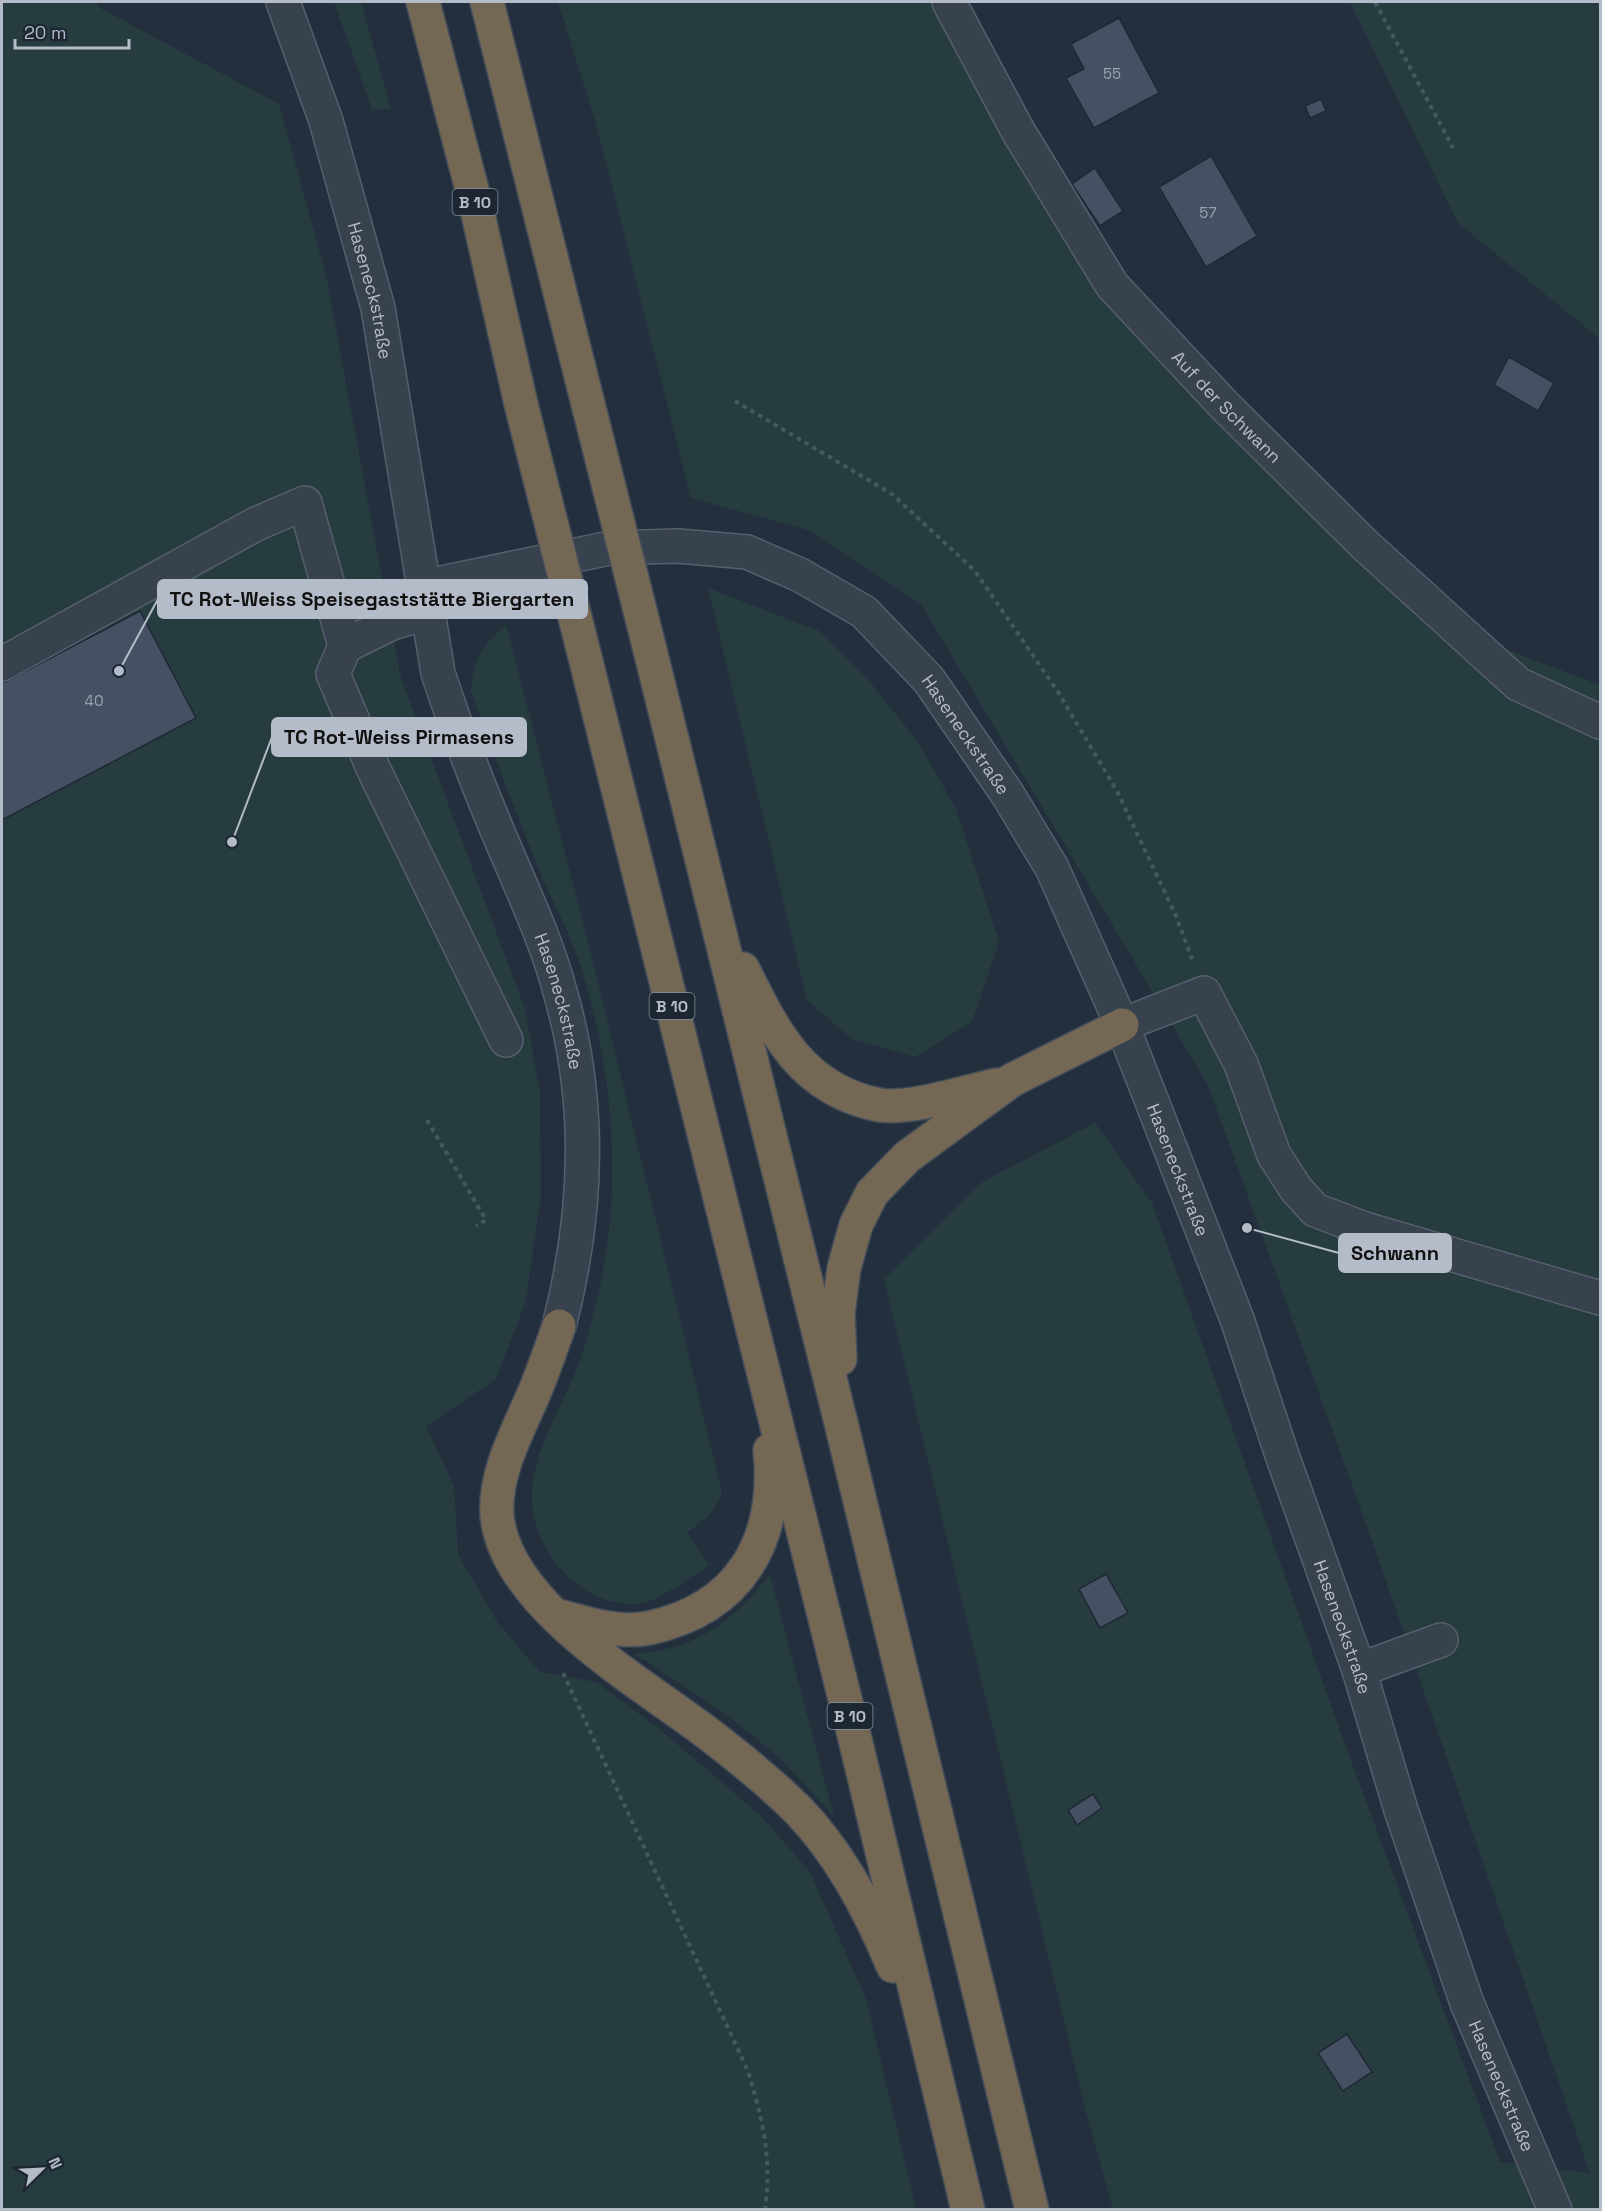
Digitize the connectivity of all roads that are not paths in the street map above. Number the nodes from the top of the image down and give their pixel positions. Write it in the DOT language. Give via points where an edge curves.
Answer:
graph roads {
  1 [pos="283,2"];
  2 [pos="423,2"];
  3 [pos="488,2"];
  4 [pos="949,2"];
  5 [pos="425,600"];
  6 [pos="345,646"];
  7 [pos="2,664"];
  8 [pos="1600,722"];
  9 [pos="713,904"];
  10 [pos="1122,1025"];
  11 [pos="506,1040"];
  12 [pos="1012,1080"];
  13 [pos="1600,1298"];
  14 [pos="559,1326"];
  15 [pos="762,1366"];
  16 [pos="842,1427"];
  17 [pos="554,1615"];
  18 [pos="1441,1640"];
  19 [pos="1359,1670"];
  20 [pos="934,2067"];
  21 [pos="968,2210"];
  22 [pos="1032,2210"];
  23 [pos="1556,2210"];
  1 -- 5 [label="street, Haseneckstraße" via="326,121 378,308"];
  2 -- 15 [label="highway, B 10, bridge"];
  3 -- 9 [label="highway, bridge"];
  4 -- 8 [label="street, Auf der Schwann" via="1018,131 1112,285 1224,405 1364,544 1518,684"];
  5 -- 6 [label="street" via="392,623"];
  5 -- 10 [label="street, Haseneckstraße" via="610,548 678,546 747,552 800,575 864,612 928,680 1008,795 1052,868"];
  5 -- 14 [label="street, Haseneckstraße" via="438,673 454,722 543,939 571,1037 582,1132 582,1189 578,1235"];
  6 -- 7 [label="street" via="305,503 256,524"];
  6 -- 11 [label="street" via="333,674 373,768"];
  9 -- 12 [label="highway" via="785,1047 808,1072 834,1089 880,1105 929,1102"];
  9 -- 16 [label="highway"];
  10 -- 12 [label="highway"];
  10 -- 13 [label="street" via="1204,993 1240,1064 1274,1155 1315,1210 1365,1229"];
  10 -- 19 [label="street, Haseneckstraße" via="1237,1320"];
  12 -- 16 [label="highway" via="908,1157 872,1193 856,1225 844,1268 838,1313"];
  14 -- 17 [label="highway" via="510,1448 497,1515 507,1551 524,1580"];
  15 -- 17 [label="highway" via="771,1461 769,1503 758,1550 735,1583 711,1603 648,1628 600,1628"];
  15 -- 20 [label="highway, B 10"];
  16 -- 22 [label="highway"];
  17 -- 20 [label="highway" via="615,1669 702,1729 800,1812 836,1856 873,1916"];
  18 -- 19 [label="street"];
  19 -- 23 [label="street, Haseneckstraße" via="1401,1810 1467,2003"];
  20 -- 21 [label="highway, B 10"];
}
